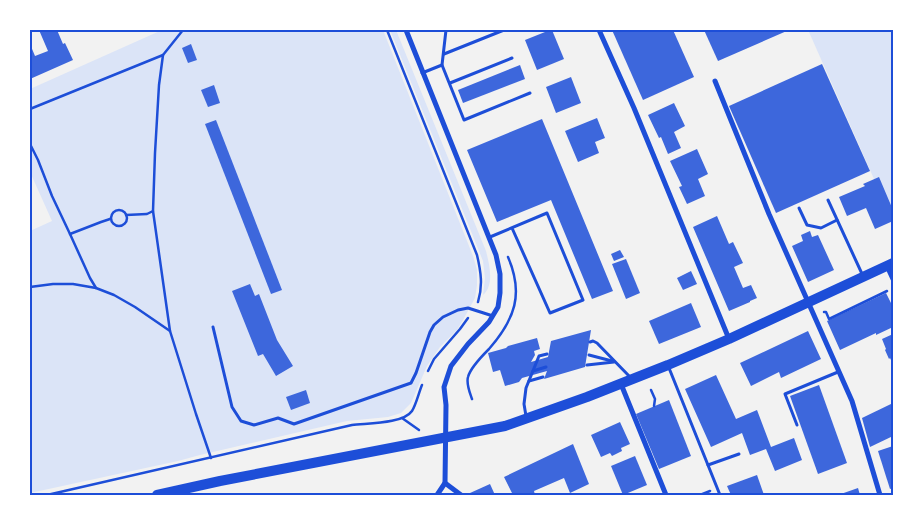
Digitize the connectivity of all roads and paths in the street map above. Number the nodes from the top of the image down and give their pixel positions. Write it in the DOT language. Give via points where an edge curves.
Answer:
graph roads {
  1 [pos="183,30"];
  2 [pos="386,30"];
  3 [pos="406,30"];
  4 [pos="446,30"];
  5 [pos="504,30"];
  6 [pos="600,30"];
  7 [pos="444,54"];
  8 [pos="163,55"];
  9 [pos="512,58"];
  10 [pos="442,65"];
  11 [pos="422,73"];
  12 [pos="715,81"];
  13 [pos="450,83"];
  14 [pos="530,93"];
  15 [pos="30,109"];
  16 [pos="30,144"];
  17 [pos="828,200"];
  18 [pos="799,208"];
  19 [pos="153,211"];
  20 [pos="126,215"];
  21 [pos="110,220"];
  22 [pos="838,220"];
  23 [pos="512,228"];
  24 [pos="70,234"];
  25 [pos="489,238"];
  26 [pos="890,264"];
  27 [pos="863,276"];
  28 [pos="893,279"];
  29 [pos="30,287"];
  30 [pos="96,288"];
  31 [pos="887,291"];
  32 [pos="808,303"];
  33 [pos="474,310"];
  34 [pos="822,312"];
  35 [pos="493,316"];
  36 [pos="213,327"];
  37 [pos="170,331"];
  38 [pos="728,339"];
  39 [pos="590,342"];
  40 [pos="547,354"];
  41 [pos="589,355"];
  42 [pos="615,362"];
  43 [pos="587,365"];
  44 [pos="668,365"];
  45 [pos="546,367"];
  46 [pos="533,371"];
  47 [pos="838,372"];
  48 [pos="544,377"];
  49 [pos="632,379"];
  50 [pos="529,382"];
  51 [pos="621,384"];
  52 [pos="651,390"];
  53 [pos="654,406"];
  54 [pos="526,419"];
  55 [pos="797,425"];
  56 [pos="445,438"];
  57 [pos="738,454"];
  58 [pos="708,465"];
  59 [pos="445,483"];
  60 [pos="47,495"];
  61 [pos="157,495"];
  62 [pos="437,495"];
  63 [pos="461,495"];
  64 [pos="666,495"];
  65 [pos="720,495"];
  66 [pos="880,495"];
  1 -- 8 [label="path"];
  2 -- 33 [label="path" via="477,255 482,283"];
  3 -- 11 [label="street"];
  4 -- 7 [label="lane"];
  5 -- 7 [label="lane"];
  6 -- 38 [label="street"];
  7 -- 10 [label="lane"];
  8 -- 15 [label="path"];
  8 -- 19 [label="path"];
  9 -- 13 [label="lane"];
  10 -- 11 [label="lane"];
  10 -- 13 [label="lane"];
  11 -- 25 [label="street"];
  12 -- 32 [label="street"];
  13 -- 14 [label="lane" via="464,120"];
  16 -- 24 [label="path"];
  17 -- 22 [label="lane"];
  18 -- 22 [label="lane" via="807,225 821,228"];
  19 -- 20 [label="path"];
  19 -- 37 [label="path"];
  20 -- 21 [label="path" via="118,209 113,211"];
  20 -- 21 [label="path" via="125,223 120,226"];
  21 -- 24 [label="path"];
  22 -- 27 [label="lane"];
  23 -- 23 [label="lane" via="547,213 583,300 550,313"];
  23 -- 25 [label="lane"];
  24 -- 30 [label="path"];
  25 -- 35 [label="street" via="500,274 498,307"];
  26 -- 27 [label="main road"];
  26 -- 28 [label="street"];
  27 -- 32 [label="main road"];
  29 -- 30 [label="path" via="73,284"];
  30 -- 37 [label="path" via="135,307"];
  31 -- 34 [label="path" via="829,319 826,312"];
  32 -- 38 [label="main road"];
  32 -- 47 [label="street"];
  33 -- 35 [label="lane"];
  33 -- 36 [label="lane" via="458,310 442,317 434,325 411,382 294,424 278,418 254,424 241,421 232,408"];
  35 -- 56 [label="street" via="451,366 444,387"];
  37 -- 60 [label="path" via="211,458"];
  38 -- 44 [label="main road"];
  39 -- 42 [label="lane" via="597,343"];
  40 -- 46 [label="lane" via="539,356"];
  41 -- 42 [label="lane"];
  42 -- 43 [label="lane"];
  42 -- 49 [label="lane"];
  44 -- 49 [label="main road"];
  44 -- 58 [label="lane"];
  45 -- 46 [label="lane"];
  46 -- 50 [label="lane"];
  47 -- 55 [label="lane" via="785,394"];
  47 -- 66 [label="street" via="852,402"];
  48 -- 50 [label="lane"];
  49 -- 51 [label="main road"];
  50 -- 54 [label="lane" via="524,404"];
  51 -- 54 [label="main road"];
  51 -- 64 [label="street"];
  52 -- 53 [label="path"];
  54 -- 56 [label="main road"];
  56 -- 59 [label="street"];
  56 -- 61 [label="main road"];
  57 -- 58 [label="lane"];
  58 -- 65 [label="lane"];
  59 -- 62 [label="street"];
  59 -- 63 [label="street"];
}
